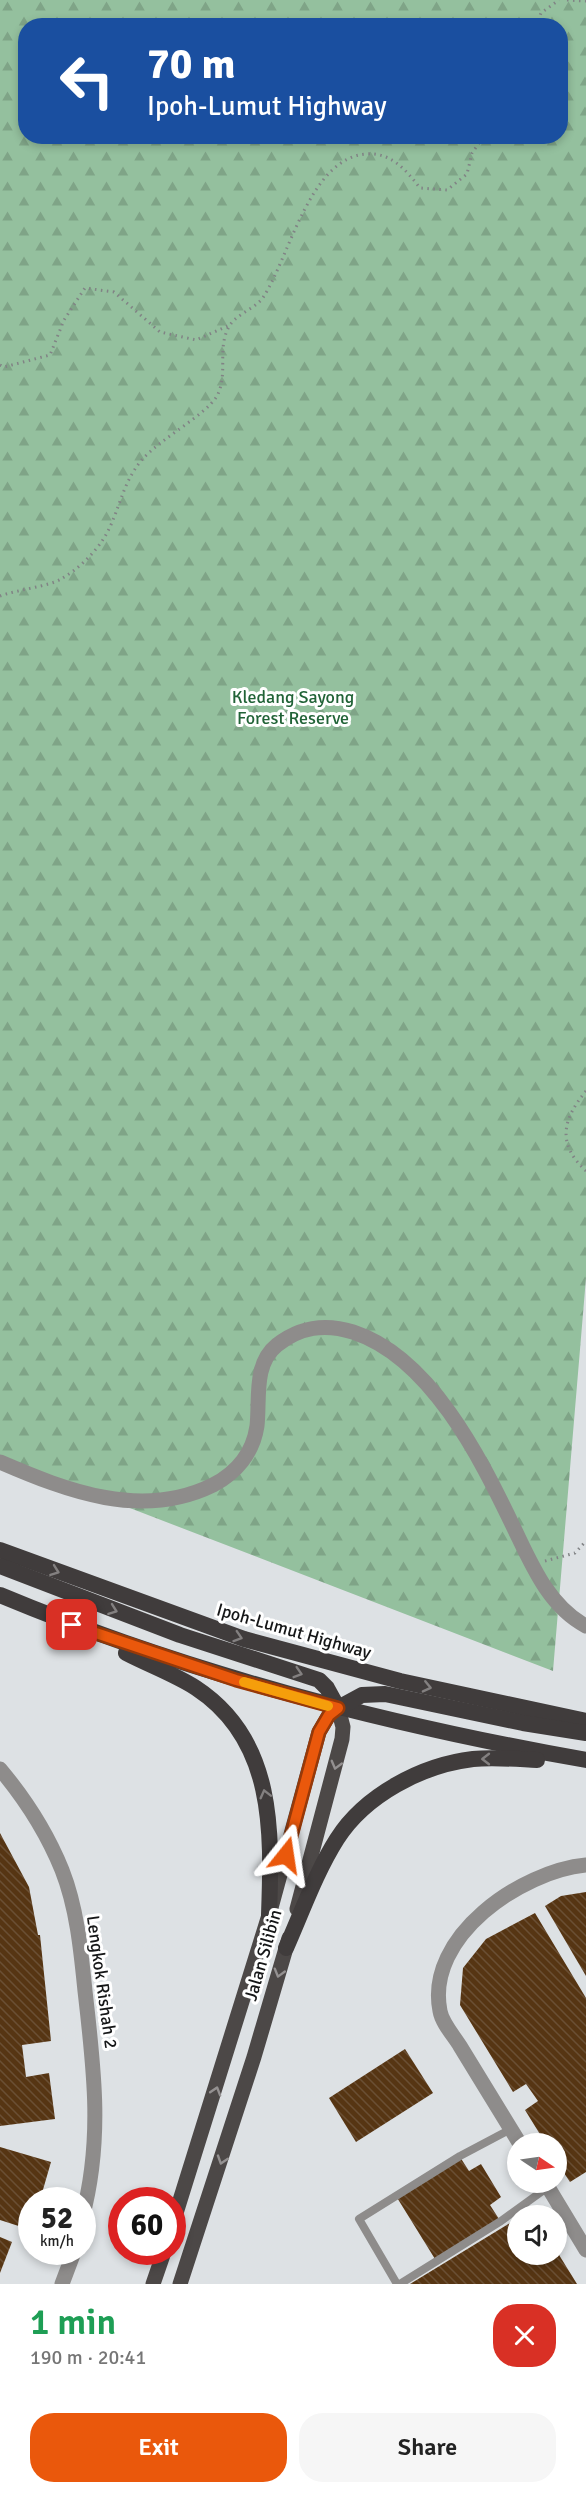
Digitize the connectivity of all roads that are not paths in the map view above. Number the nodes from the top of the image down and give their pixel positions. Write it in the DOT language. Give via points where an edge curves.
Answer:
graph roads {
  1 [pos="0,1462"];
  2 [pos="0,1550"];
  3 [pos="0,1566"];
  4 [pos="0,1595"];
  5 [pos="53,1618"];
  6 [pos="586,1626"];
  7 [pos="338,1708"];
  8 [pos="586,1722"];
  9 [pos="586,1733"];
  10 [pos="586,1761"];
  11 [pos="0,1769"];
  12 [pos="586,1865"];
  13 [pos="269,1915"];
  14 [pos="286,1948"];
  15 [pos="511,2129"];
  16 [pos="513,2133"];
  17 [pos="88,2187"];
  18 [pos="184,2187"];
  19 [pos="536,2193"];
  20 [pos="551,2193"];
  21 [pos="586,2250"];
  22 [pos="69,2265"];
  23 [pos="160,2265"];
  24 [pos="62,2284"];
  25 [pos="153,2284"];
  26 [pos="180,2284"];
  27 [pos="398,2284"];
  1 -- 6 [label="street" via="68,1489 122,1501 179,1498 204,1489 239,1466 251,1448 257,1426 259,1382 264,1362 274,1347 307,1327 339,1328 373,1339 404,1362 444,1404 490,1478 547,1592"];
  2 -- 8 [label="highway, Ipoh-Lumut Highway, one-way" via="244,1639 400,1681"];
  3 -- 7 [label="highway, one-way" via="180,1635 320,1680"];
  4 -- 5 [label="highway"];
  5 -- 7 [label="highway" via="236,1680"];
  13 -- 5 [label="highway, one-way" via="270,1816 265,1790 243,1737 196,1688"];
  7 -- 9 [label="highway" via="362,1695 386,1694 522,1724"];
  7 -- 10 [label="highway"];
  7 -- 13 [label="main road, Jalan Silibin" via="319,1732"];
  7 -- 14 [label="main road, Jalan Silibin, one-way" via="344,1726 342,1739"];
  10 -- 14 [label="highway, one-way" via="474,1759 425,1771 398,1785 375,1800 339,1836"];
  11 -- 17 [label="street, Lengkok Rishah 2" via="30,1809 63,1872 78,1939 97,2113"];
  12 -- 15 [label="street" via="535,1877 508,1893 460,1937 441,1979 440,2013"];
  18 -- 13 [label="main road, Jalan Silibin, one-way"];
  14 -- 26 [label="main road, Jalan Silibin, one-way"];
  15 -- 16 [label="street"];
  15 -- 27 [label="lane" via="359,2219"];
  19 -- 27 [label="lane" via="501,2222"];
  20 -- 21 [label="street"];
  22 -- 24 [label="street"];
  23 -- 25 [label="main road"];
}
